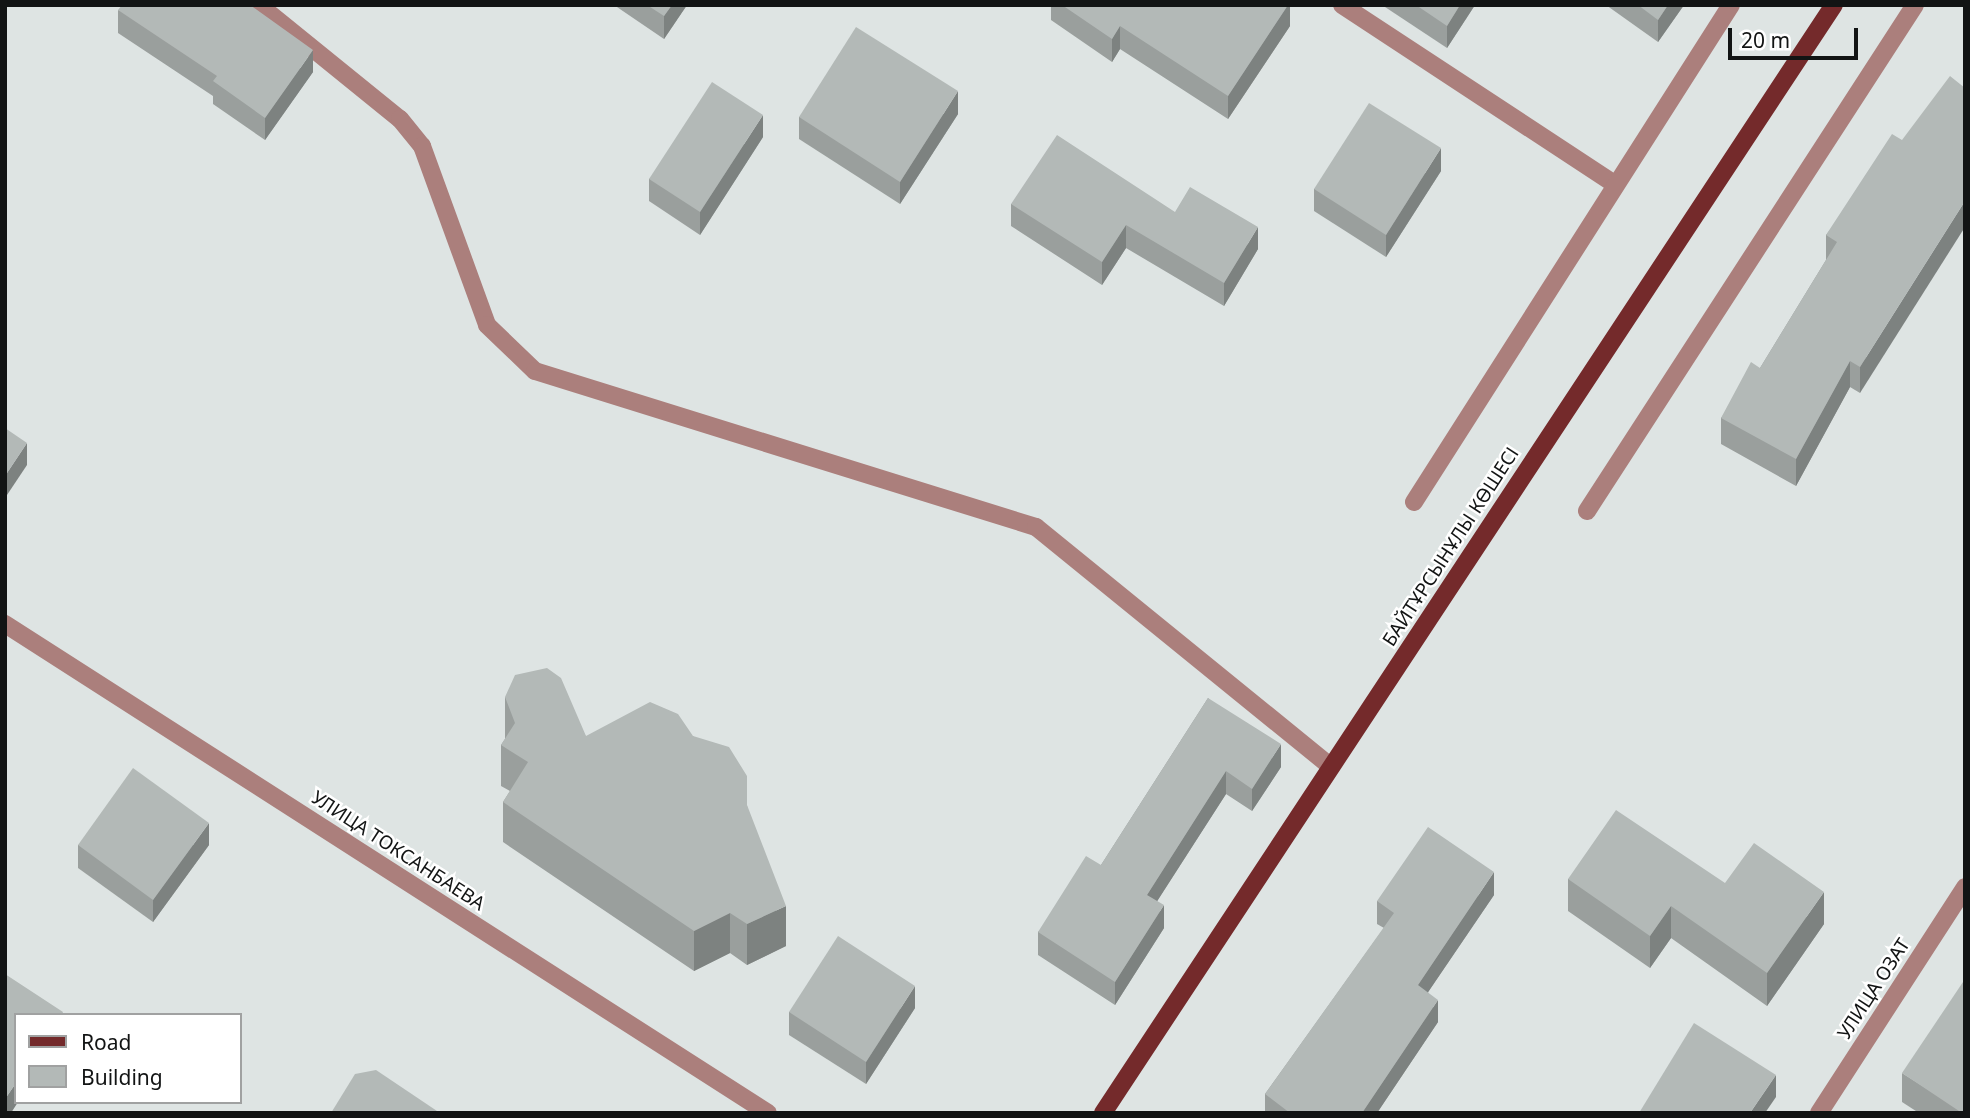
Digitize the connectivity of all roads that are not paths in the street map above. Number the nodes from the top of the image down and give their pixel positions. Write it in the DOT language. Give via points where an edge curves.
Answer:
graph roads {
  1 [pos="259,5"];
  2 [pos="1342,5"];
  3 [pos="1731,5"];
  4 [pos="1834,5"];
  5 [pos="1915,5"];
  6 [pos="1615,184"];
  7 [pos="1414,502"];
  8 [pos="1587,511"];
  9 [pos="5,624"];
  10 [pos="1331,767"];
  11 [pos="1965,887"];
  12 [pos="768,1113"];
  13 [pos="1103,1113"];
  14 [pos="1819,1113"];
  1 -- 10 [label="street" via="400,119 422,146 487,326 534,371 1035,527"];
  2 -- 6 [label="street"];
  3 -- 6 [label="street"];
  4 -- 10 [label="main road, БАЙТҰРСЫНҰЛЫ КӨШЕСІ"];
  5 -- 8 [label="street"];
  6 -- 7 [label="street"];
  9 -- 12 [label="street, УЛИЦА ТОКСАНБАЕВА"];
  10 -- 13 [label="main road, БАЙТҰРСЫНҰЛЫ КӨШЕСІ"];
  11 -- 14 [label="street, УЛИЦА ОЗАТ"];
}
